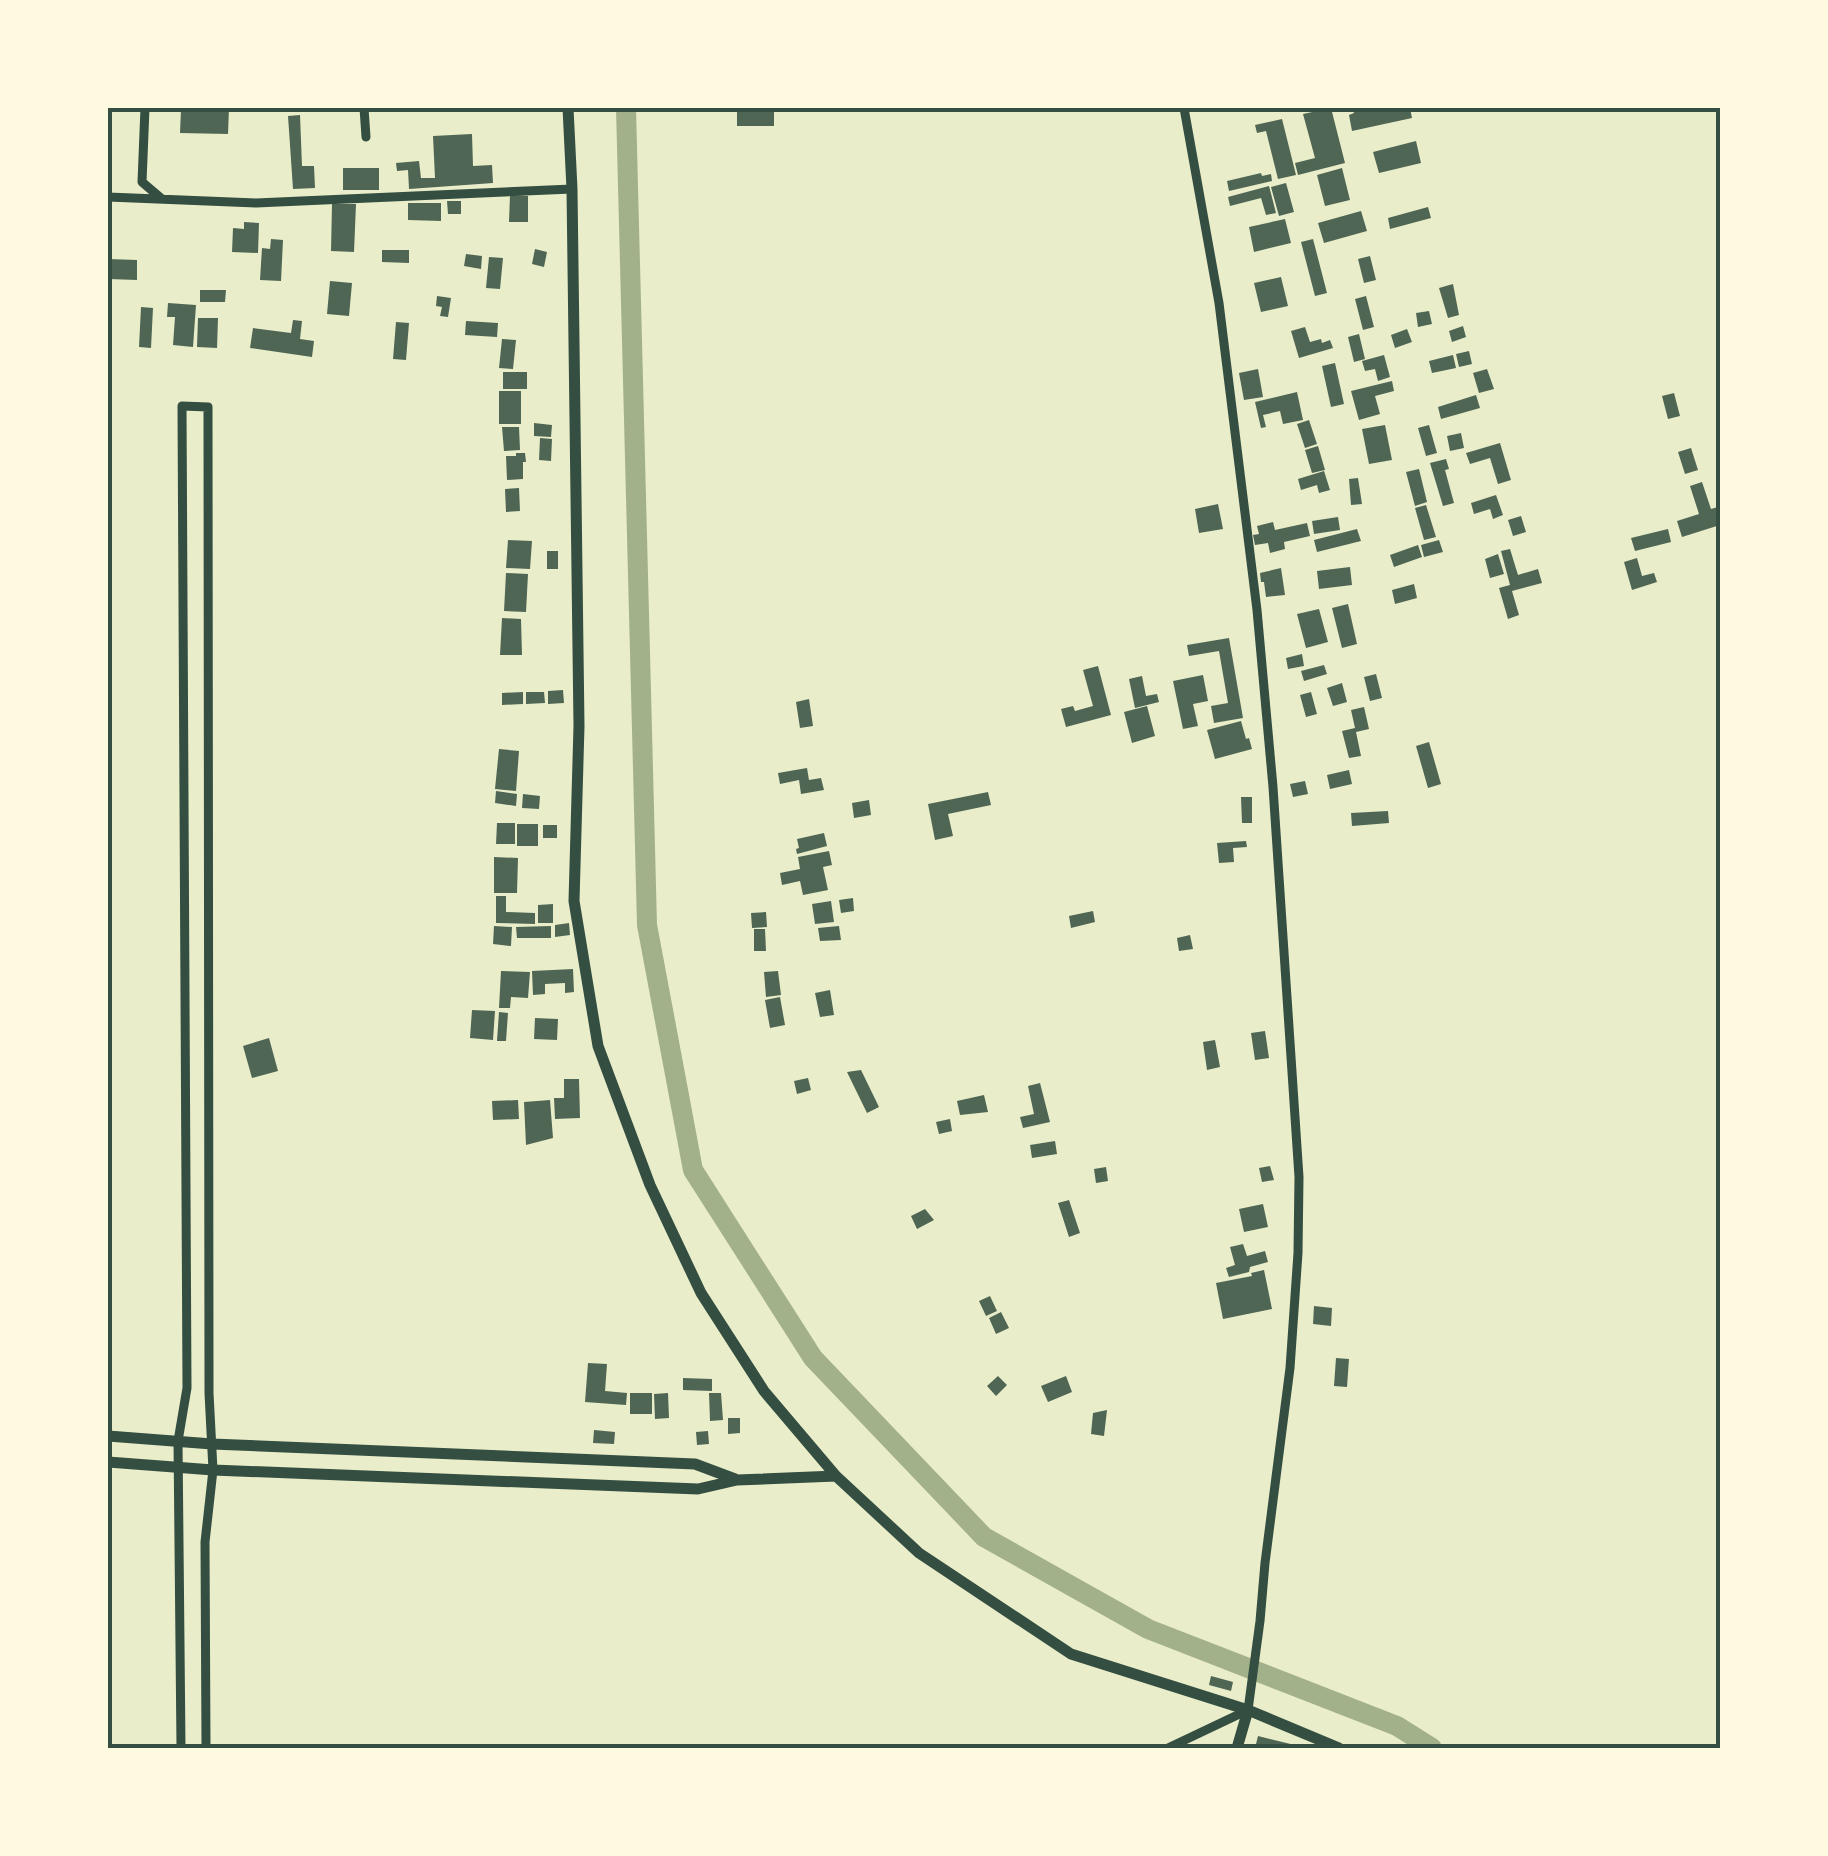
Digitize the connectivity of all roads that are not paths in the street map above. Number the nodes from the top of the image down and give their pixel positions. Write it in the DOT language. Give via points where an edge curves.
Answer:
graph roads {
  1 [pos="145,108"];
  2 [pos="364,108"];
  3 [pos="568,108"];
  4 [pos="1184,108"];
  5 [pos="366,137"];
  6 [pos="572,189"];
  7 [pos="108,197"];
  8 [pos="162,199"];
  9 [pos="184,704"];
  10 [pos="209,706"];
  11 [pos="184,742"];
  12 [pos="209,744"];
  13 [pos="210,1329"];
  14 [pos="186,1330"];
  15 [pos="108,1436"];
  16 [pos="178,1441"];
  17 [pos="212,1444"];
  18 [pos="108,1462"];
  19 [pos="178,1467"];
  20 [pos="213,1470"];
  21 [pos="836,1476"];
  22 [pos="736,1480"];
  23 [pos="206,1673"];
  24 [pos="180,1675"];
  25 [pos="1248,1710"];
  26 [pos="181,1748"];
  27 [pos="206,1748"];
  28 [pos="1168,1748"];
  29 [pos="1237,1748"];
  30 [pos="1339,1748"];
  1 -- 8 [label="street" via="142,182"];
  2 -- 5 [label="street"];
  3 -- 6 [label="street"];
  4 -- 25 [label="street" via="1219,303 1257,610 1299,1176 1290,1368"];
  6 -- 8 [label="street" via="256,203"];
  6 -- 21 [label="street" via="579,726 574,902 598,1046 650,1185 701,1293 764,1391"];
  7 -- 8 [label="street"];
  9 -- 10 [label="street"];
  9 -- 10 [label="street" via="182,406 208,407"];
  9 -- 11 [label="street"];
  10 -- 12 [label="street"];
  11 -- 12 [label="street"];
  11 -- 14 [label="street"];
  12 -- 13 [label="street"];
  13 -- 14 [label="street"];
  13 -- 17 [label="street"];
  14 -- 16 [label="street" via="187,1388"];
  15 -- 16 [label="street"];
  16 -- 17 [label="street"];
  16 -- 19 [label="street"];
  17 -- 20 [label="street"];
  17 -- 22 [label="street" via="696,1464"];
  18 -- 19 [label="street"];
  19 -- 20 [label="street"];
  19 -- 24 [label="street"];
  20 -- 22 [label="street" via="698,1489"];
  20 -- 23 [label="street" via="205,1542"];
  21 -- 22 [label="street"];
  21 -- 25 [label="street" via="920,1553 1071,1654"];
  23 -- 24 [label="street"];
  23 -- 27 [label="street"];
  24 -- 26 [label="street"];
  25 -- 28 [label="street"];
  25 -- 29 [label="street"];
  25 -- 30 [label="street"];
}
